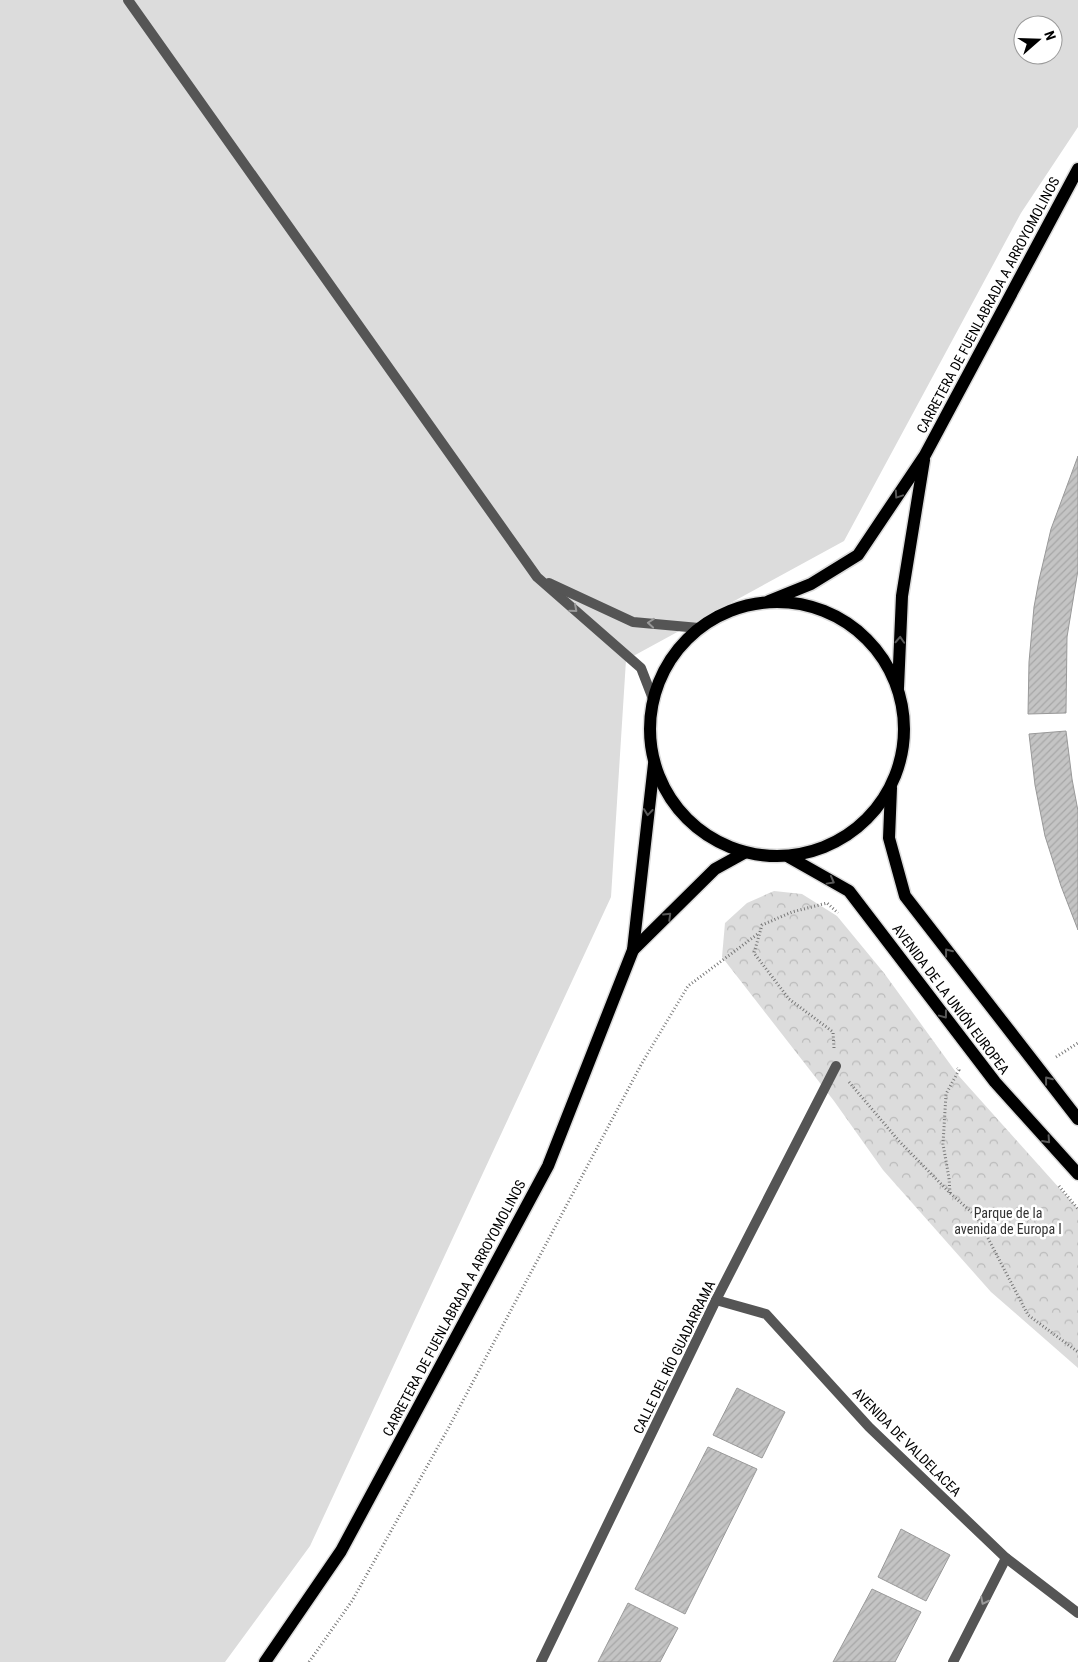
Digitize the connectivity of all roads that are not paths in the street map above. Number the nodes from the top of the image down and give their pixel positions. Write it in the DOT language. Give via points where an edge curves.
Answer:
graph roads {
  1 [pos="128,0"];
  2 [pos="1078,169"];
  3 [pos="925,454"];
  4 [pos="537,577"];
  5 [pos="766,602"];
  6 [pos="699,628"];
  7 [pos="898,688"];
  8 [pos="653,699"];
  9 [pos="654,764"];
  10 [pos="891,788"];
  11 [pos="744,853"];
  12 [pos="789,857"];
  13 [pos="633,950"];
  14 [pos="836,1066"];
  15 [pos="1078,1119"];
  16 [pos="1078,1174"];
  17 [pos="716,1300"];
  18 [pos="1006,1558"];
  19 [pos="1078,1612"];
  20 [pos="265,1662"];
  21 [pos="541,1662"];
  22 [pos="953,1662"];
  1 -- 4 [label="street"];
  2 -- 3 [label="main road, CARRETERA DE FUENLABRADA A ARROYOMOLINOS"];
  3 -- 5 [label="main road, CARRETERA DE FUENLABRADA A ARROYOMOLINOS, one-way" via="858,555 811,584"];
  7 -- 3 [label="main road, CARRETERA DE FUENLABRADA A ARROYOMOLINOS, one-way" via="902,596"];
  6 -- 4 [label="street, one-way" via="633,622"];
  4 -- 8 [label="street, one-way" via="642,668"];
  5 -- 6 [label="main road" via="731,610"];
  5 -- 7 [label="main road" via="808,606 847,622 878,651"];
  6 -- 8 [label="main road" via="670,660"];
  7 -- 10 [label="main road" via="905,722 902,756"];
  8 -- 9 [label="main road" via="649,731"];
  9 -- 11 [label="main road" via="673,804 704,835"];
  9 -- 13 [label="main road, CARRETERA DE FUENLABRADA A ARROYOMOLINOS, one-way"];
  10 -- 12 [label="main road" via="866,822 830,846"];
  15 -- 10 [label="main road, AVENIDA DE LA UNIÓN EUROPEA, one-way" via="905,896 889,838"];
  11 -- 12 [label="main road"];
  13 -- 11 [label="main road, CARRETERA DE FUENLABRADA A ARROYOMOLINOS, one-way" via="715,869"];
  12 -- 16 [label="main road, AVENIDA DE LA UNIÓN EUROPEA, one-way" via="849,891 995,1082"];
  13 -- 20 [label="main road, CARRETERA DE FUENLABRADA A ARROYOMOLINOS" via="548,1166 341,1551"];
  14 -- 17 [label="street, CALLE DEL RÍO GUADARRAMA"];
  17 -- 18 [label="street, AVENIDA DE VALDELACEA" via="766,1314 869,1427"];
  17 -- 21 [label="street, CALLE DEL RÍO GUADARRAMA"];
  18 -- 19 [label="street, AVENIDA DE VALDELACEA"];
  18 -- 22 [label="street, one-way"];
}
